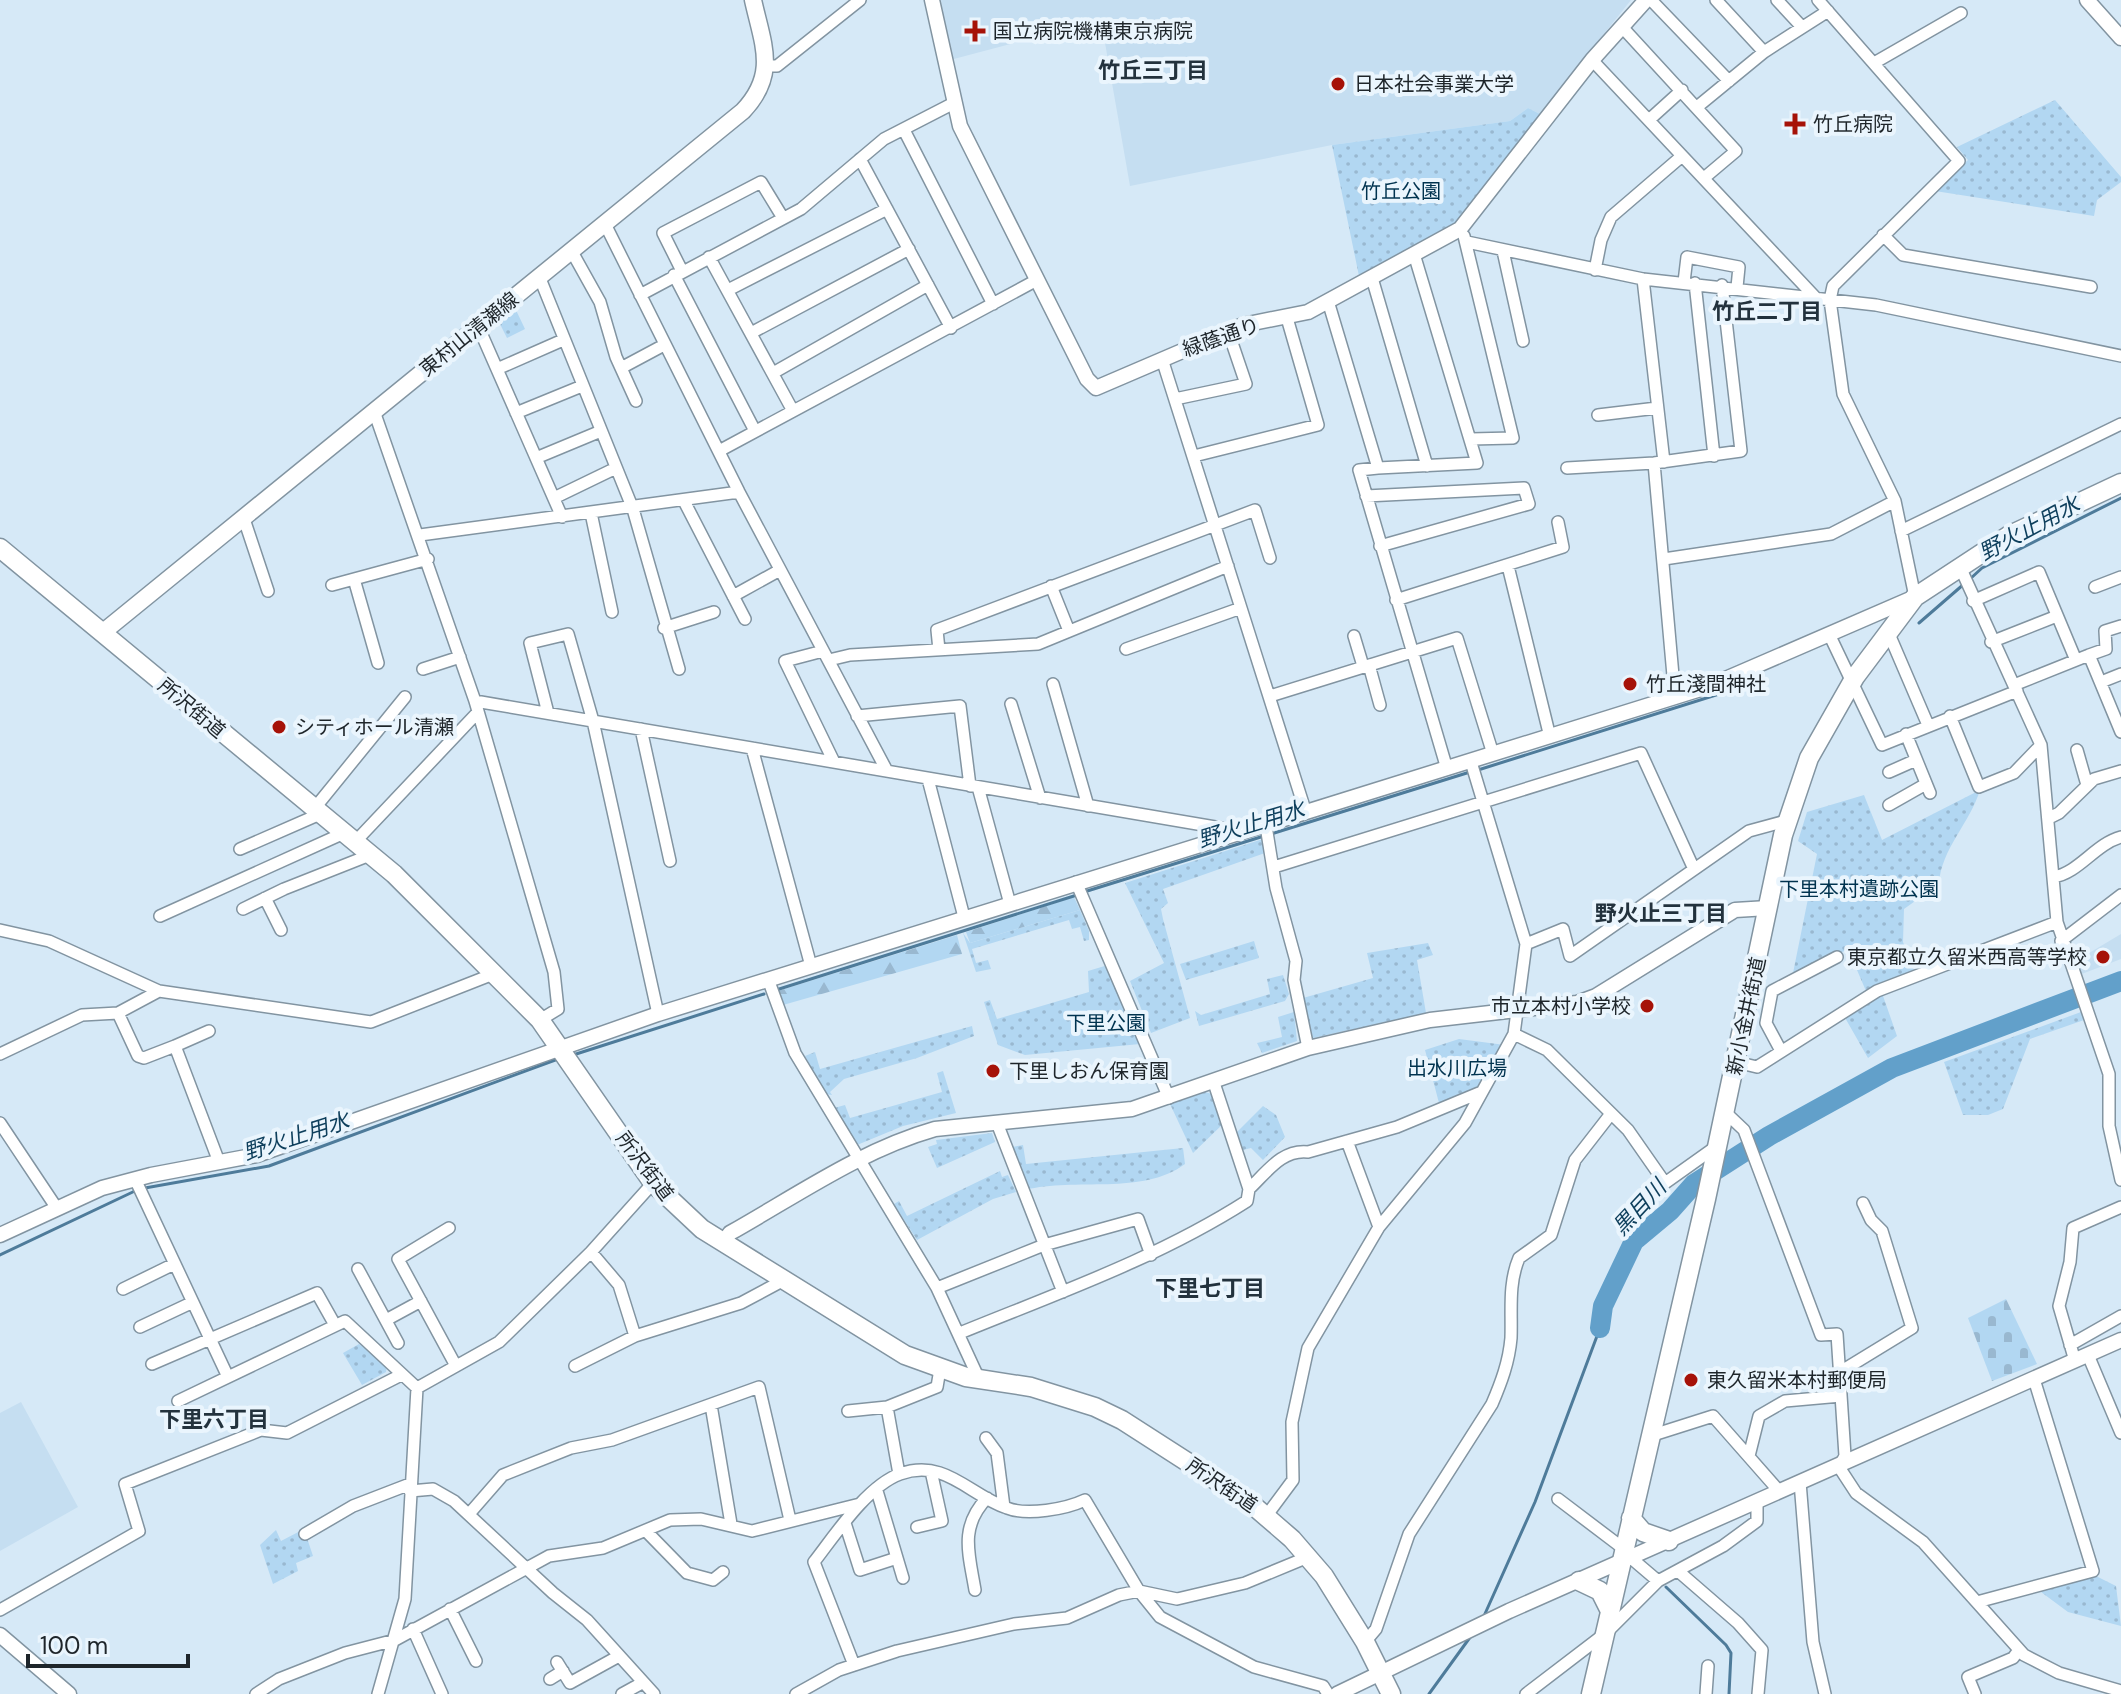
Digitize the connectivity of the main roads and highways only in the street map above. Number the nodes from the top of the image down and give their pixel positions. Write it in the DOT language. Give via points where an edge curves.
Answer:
graph roads {
  1 [pos="753,0"];
  2 [pos="2121,483"];
  3 [pos="0,548"];
  4 [pos="102,633"];
  5 [pos="1631,1518"];
  6 [pos="1669,1541"];
  7 [pos="1579,1581"];
  8 [pos="1610,1611"];
  9 [pos="1391,1694"];
  10 [pos="1591,1694"];
  1 -- 4 [label="main road, 東村山清瀬線" via="766,66 764,83 743,111"];
  2 -- 5 [label="main road, 新小金井街道" via="2008,536 1963,577 1915,597 1852,682 1809,758 1786,821"];
  3 -- 4 [label="main road, 所沢街道"];
  4 -- 9 [label="main road, 所沢街道" via="370,855 496,973 562,1048 653,1183 679,1210 723,1243 905,1355 979,1379 1066,1396 1108,1414 1267,1515 1344,1605"];
  5 -- 6 [label="main road" via="1643,1532"];
  5 -- 8 [label="main road, 新小金井街道"];
  7 -- 8 [label="main road" via="1600,1591"];
  8 -- 10 [label="main road, 新小金井街道"];
}
